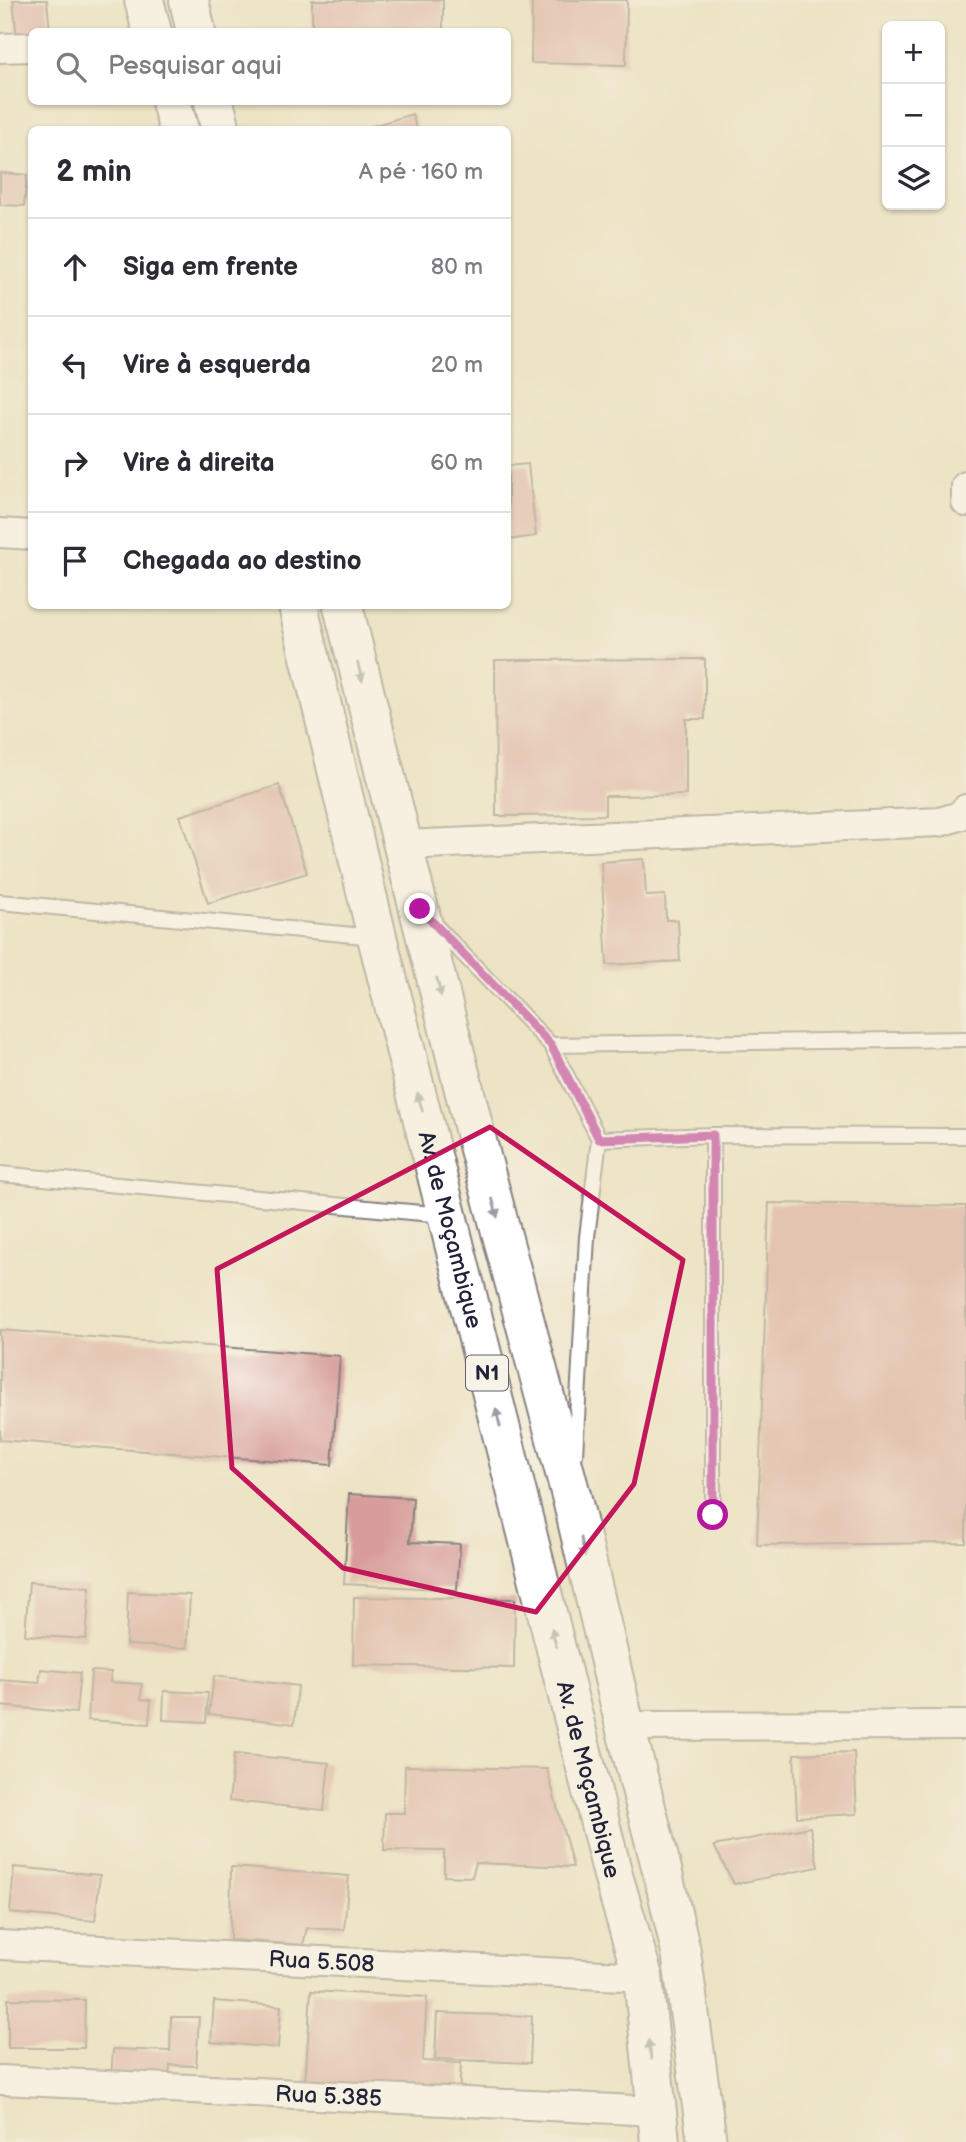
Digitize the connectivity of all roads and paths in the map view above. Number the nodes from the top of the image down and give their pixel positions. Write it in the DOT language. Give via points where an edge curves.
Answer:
graph roads {
  1 [pos="144,0"];
  2 [pos="188,0"];
  3 [pos="151,28"];
  4 [pos="195,28"];
  5 [pos="28,47"];
  6 [pos="0,48"];
  7 [pos="172,105"];
  8 [pos="215,105"];
  9 [pos="178,126"];
  10 [pos="221,126"];
  11 [pos="966,486"];
  12 [pos="966,502"];
  13 [pos="0,533"];
  14 [pos="28,535"];
  15 [pos="299,609"];
  16 [pos="344,609"];
  17 [pos="966,809"];
  18 [pos="403,845"];
  19 [pos="0,902"];
  20 [pos="420,909"];
  21 [pos="377,937"];
  22 [pos="966,1039"];
  23 [pos="551,1045"];
  24 [pos="713,1135"];
  25 [pos="966,1136"];
  26 [pos="599,1139"];
  27 [pos="0,1174"];
  28 [pos="448,1216"];
  29 [pos="572,1499"];
  30 [pos="713,1515"];
  31 [pos="966,1725"];
  32 [pos="625,1726"];
  33 [pos="0,1945"];
  34 [pos="643,1977"];
  35 [pos="0,2080"];
  36 [pos="658,2126"];
  37 [pos="707,2142"];
  1 -- 3 [label="highway"];
  2 -- 4 [label="highway"];
  5 -- 6 [label="street"];
  7 -- 9 [label="highway"];
  8 -- 10 [label="highway"];
  11 -- 12 [label="street"];
  13 -- 14 [label="street"];
  15 -- 21 [label="highway, Av. de Moçambique / N1"];
  16 -- 18 [label="highway, Av. de Moçambique / N1, one-way"];
  17 -- 18 [label="street" via="940,822"];
  18 -- 20 [label="highway, Av. de Moçambique / N1"];
  19 -- 21 [label="lane"];
  20 -- 23 [label="lane"];
  20 -- 29 [label="highway, Av. de Moçambique / N1, one-way"];
  28 -- 21 [label="highway, Av. de Moçambique / N1, one-way"];
  22 -- 23 [label="lane"];
  23 -- 26 [label="lane"];
  24 -- 25 [label="lane"];
  24 -- 26 [label="lane"];
  24 -- 30 [label="lane"];
  26 -- 29 [label="lane" via="587,1237"];
  27 -- 28 [label="lane"];
  34 -- 28 [label="highway, Av. de Moçambique / N1, one-way" via="614,1879"];
  29 -- 32 [label="highway, Av. de Moçambique / N1, one-way"];
  31 -- 32 [label="street"];
  32 -- 37 [label="highway, Av. de Moçambique / N1" via="681,1952"];
  33 -- 34 [label="street, Rua 5.508"];
  36 -- 34 [label="highway, Av. de Moçambique / N1, one-way"];
  35 -- 36 [label="street, Rua 5.385"];
}
